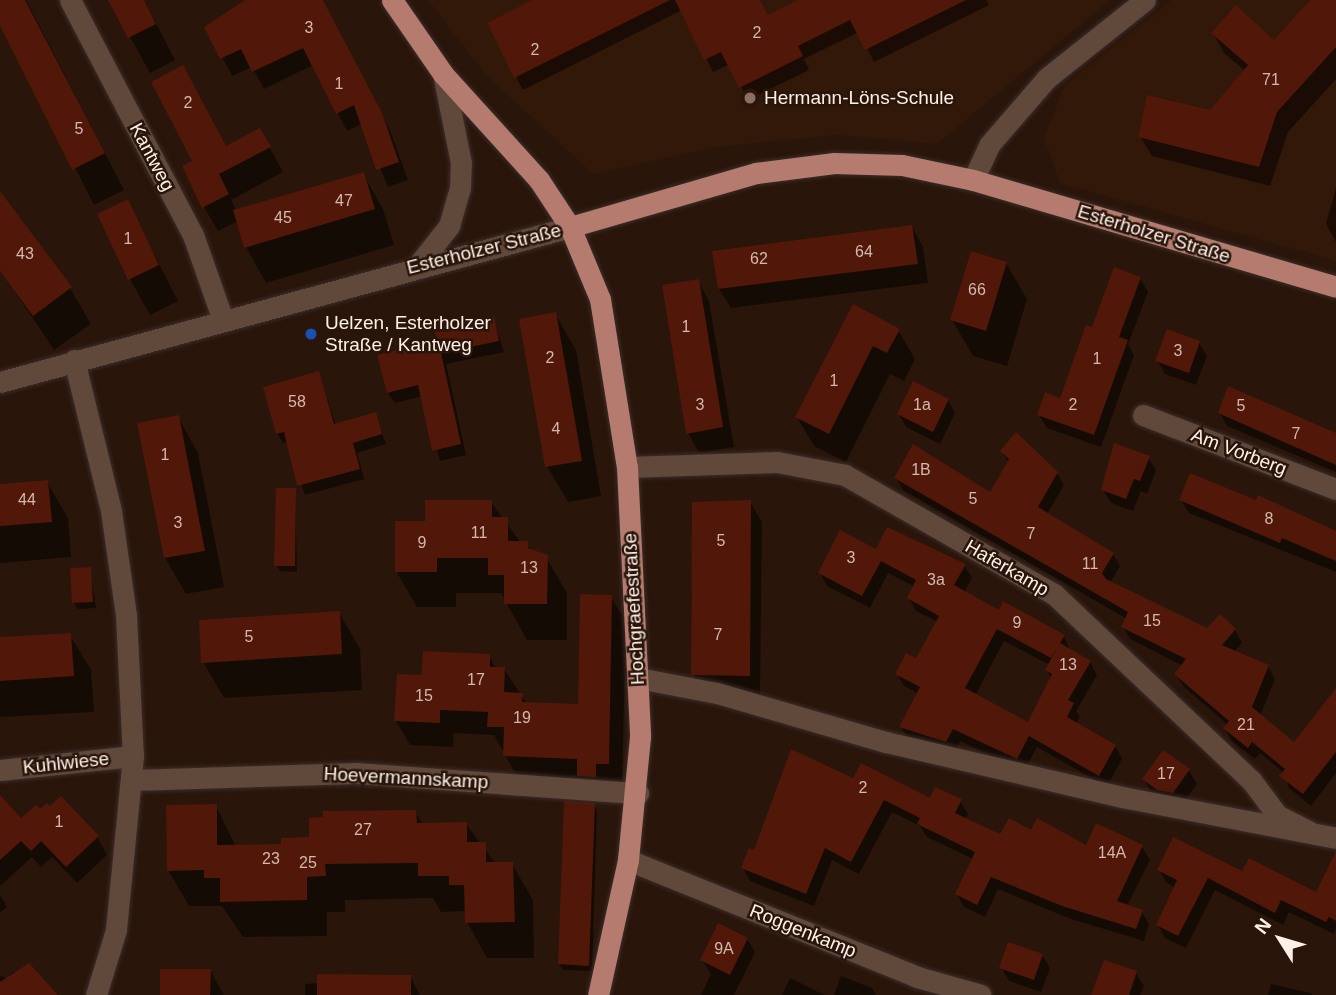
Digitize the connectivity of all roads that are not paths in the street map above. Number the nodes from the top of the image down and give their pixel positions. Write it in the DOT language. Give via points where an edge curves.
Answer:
graph roads {
  1 [pos="70,0"];
  2 [pos="392,0"];
  3 [pos="1145,0"];
  4 [pos="443,74"];
  5 [pos="973,180"];
  6 [pos="570,226"];
  7 [pos="418,265"];
  8 [pos="1336,287"];
  9 [pos="223,320"];
  10 [pos="74,360"];
  11 [pos="0,382"];
  12 [pos="1143,415"];
  13 [pos="627,467"];
  14 [pos="1336,489"];
  15 [pos="638,678"];
  16 [pos="133,756"];
  17 [pos="0,770"];
  18 [pos="132,780"];
  19 [pos="638,793"];
  20 [pos="1310,832"];
  21 [pos="1336,838"];
  22 [pos="628,860"];
  23 [pos="96,995"];
  24 [pos="598,995"];
  25 [pos="981,995"];
  1 -- 9 [label="street, Kantweg" via="193,235"];
  2 -- 4 [label="main road, Hochgraefestraße"];
  3 -- 5 [label="street" via="1047,78 989,145"];
  4 -- 6 [label="main road, Hochgraefestraße" via="509,144"];
  4 -- 7 [label="street" via="461,163 460,188 449,226"];
  5 -- 6 [label="main road, Esterholzer Straße" via="902,166 834,163 756,173"];
  5 -- 8 [label="main road, Esterholzer Straße"];
  6 -- 7 [label="street, Esterholzer Straße"];
  6 -- 13 [label="main road, Hochgraefestraße" via="600,299"];
  7 -- 9 [label="street, Esterholzer Straße"];
  9 -- 10 [label="street, Esterholzer Straße"];
  10 -- 11 [label="street, Esterholzer Straße"];
  10 -- 16 [label="street" via="113,524 126,615"];
  12 -- 14 [label="street, Am Vorberg"];
  13 -- 15 [label="main road, Hochgraefestraße"];
  13 -- 20 [label="street, Haferkamp" via="777,462 845,475 1054,594 1251,780 1277,815"];
  15 -- 19 [label="main road, Hochgraefestraße"];
  15 -- 20 [label="street, Haferkamp" via="718,693 886,742 1109,794"];
  16 -- 17 [label="street, Kuhlwiese"];
  16 -- 18 [label="street"];
  18 -- 19 [label="street, Hoevermannskamp" via="356,772"];
  18 -- 23 [label="street" via="116,930"];
  19 -- 22 [label="main road, Hochgraefestraße"];
  20 -- 21 [label="street, Haferkamp"];
  22 -- 24 [label="main road, Hochgraefestraße"];
  22 -- 25 [label="street, Roggenkamp" via="917,977"];
}
